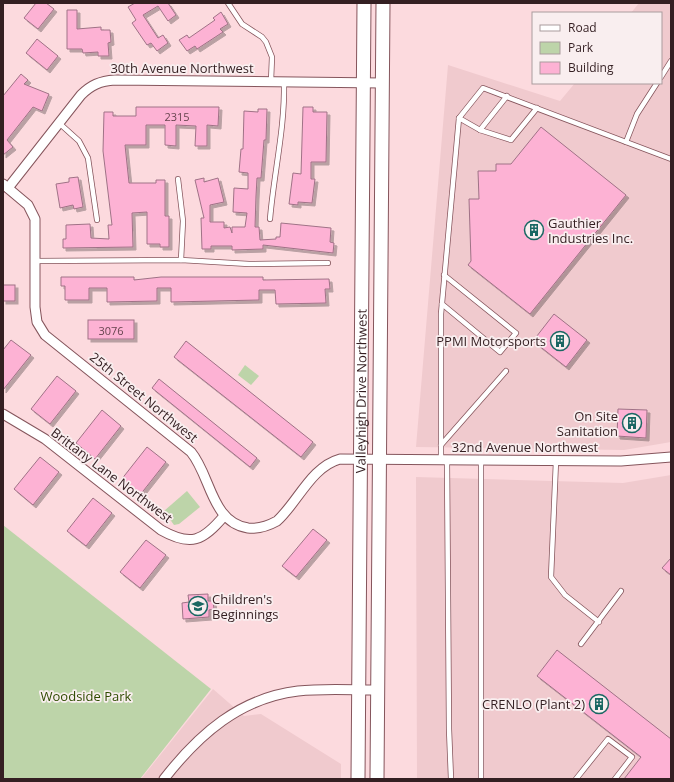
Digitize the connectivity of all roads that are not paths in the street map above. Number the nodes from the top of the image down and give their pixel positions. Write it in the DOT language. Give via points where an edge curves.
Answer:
graph roads {
  1 [pos="228,3"];
  2 [pos="364,3"];
  3 [pos="383,3"];
  4 [pos="671,61"];
  5 [pos="662,74"];
  6 [pos="271,81"];
  7 [pos="284,82"];
  8 [pos="363,83"];
  9 [pos="382,83"];
  10 [pos="656,84"];
  11 [pos="507,96"];
  12 [pos="537,108"];
  13 [pos="459,118"];
  14 [pos="59,123"];
  15 [pos="480,130"];
  16 [pos="626,142"];
  17 [pos="671,159"];
  18 [pos="178,179"];
  19 [pos="5,186"];
  20 [pos="270,219"];
  21 [pos="97,220"];
  22 [pos="181,260"];
  23 [pos="35,261"];
  24 [pos="328,263"];
  25 [pos="444,275"];
  26 [pos="442,304"];
  27 [pos="506,371"];
  28 [pos="3,414"];
  29 [pos="441,445"];
  30 [pos="671,457"];
  31 [pos="360,459"];
  32 [pos="379,459"];
  33 [pos="444,460"];
  34 [pos="481,460"];
  35 [pos="556,460"];
  36 [pos="224,516"];
  37 [pos="621,591"];
  38 [pos="599,622"];
  39 [pos="581,644"];
  40 [pos="359,690"];
  41 [pos="378,690"];
  42 [pos="164,779"];
  43 [pos="358,779"];
  44 [pos="377,779"];
  45 [pos="451,779"];
  46 [pos="481,779"];
  47 [pos="576,779"];
  48 [pos="615,779"];
  1 -- 6 [label="lane" via="242,24 266,42 272,57"];
  2 -- 8 [label="main road, Valleyhigh Drive Northwest"];
  3 -- 9 [label="main road, Valleyhigh Drive Northwest"];
  4 -- 5 [label="lane"];
  6 -- 7 [label="street, 30th Avenue Northwest"];
  6 -- 14 [label="street, 30th Avenue Northwest" via="106,80 86,90"];
  7 -- 8 [label="street, 30th Avenue Northwest"];
  7 -- 20 [label="lane" via="283,130 274,177"];
  8 -- 9 [label="street, 30th Avenue Northwest"];
  8 -- 31 [label="main road, Valleyhigh Drive Northwest"];
  9 -- 32 [label="main road, Valleyhigh Drive Northwest"];
  10 -- 16 [label="lane" via="637,114"];
  11 -- 12 [label="lane"];
  11 -- 13 [label="lane" via="483,88"];
  11 -- 15 [label="lane"];
  12 -- 15 [label="lane" via="511,140"];
  12 -- 16 [label="lane"];
  13 -- 15 [label="lane"];
  13 -- 25 [label="lane"];
  14 -- 19 [label="street, 30th Avenue Northwest"];
  14 -- 21 [label="lane" via="79,141 88,158"];
  16 -- 17 [label="lane"];
  18 -- 22 [label="lane" via="183,206"];
  19 -- 23 [label="street, 25th Street Northwest" via="23,200 32,212 36,228"];
  22 -- 23 [label="lane"];
  22 -- 24 [label="lane" via="249,264"];
  23 -- 36 [label="street, 25th Street Northwest" via="36,314 46,335 191,452 201,467 216,504"];
  25 -- 26 [label="lane"];
  25 -- 26 [label="lane" via="516,333 500,352"];
  26 -- 29 [label="lane"];
  27 -- 29 [label="lane"];
  28 -- 36 [label="street, Brittany Lane Northwest" via="45,439 172,536 180,539 206,536"];
  29 -- 33 [label="lane"];
  30 -- 35 [label="street, 32nd Avenue Northwest" via="621,461"];
  31 -- 32 [label="street, 25th Street Northwest"];
  31 -- 36 [label="street, 25th Street Northwest" via="340,459 326,465 282,516 270,525 258,528 242,527"];
  31 -- 40 [label="main road, Valleyhigh Drive Northwest"];
  32 -- 33 [label="street, 32nd Avenue Northwest"];
  32 -- 41 [label="main road, Valleyhigh Drive Northwest"];
  33 -- 34 [label="street, 32nd Avenue Northwest"];
  33 -- 45 [label="lane" via="448,488"];
  34 -- 35 [label="street, 32nd Avenue Northwest"];
  34 -- 46 [label="lane"];
  35 -- 38 [label="lane" via="551,578 565,595"];
  37 -- 38 [label="lane"];
  38 -- 39 [label="lane"];
  40 -- 41 [label="street"];
  40 -- 42 [label="street" via="299,691 274,695 240,709 206,732"];
  40 -- 43 [label="main road, Valleyhigh Drive Northwest"];
  41 -- 44 [label="main road, Valleyhigh Drive Northwest"];
  47 -- 48 [label="lane" via="608,739 632,757"];
}
